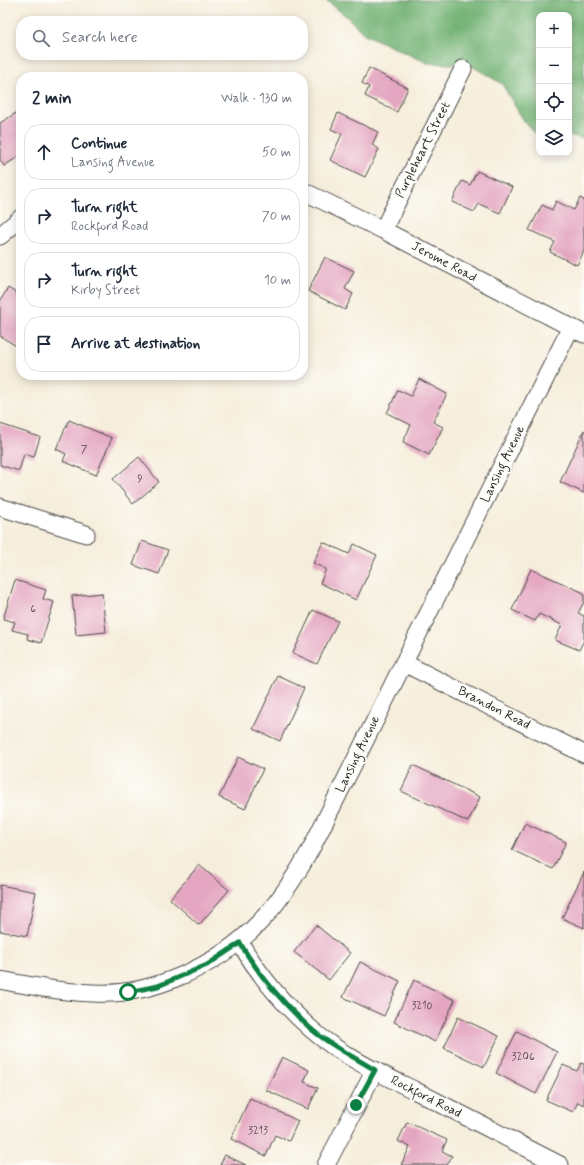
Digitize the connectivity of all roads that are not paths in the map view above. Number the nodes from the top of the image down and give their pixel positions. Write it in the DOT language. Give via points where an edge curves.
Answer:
graph roads {
  1 [pos="463,69"];
  2 [pos="308,193"];
  3 [pos="16,222"];
  4 [pos="383,230"];
  5 [pos="0,236"];
  6 [pos="577,331"];
  7 [pos="0,507"];
  8 [pos="86,534"];
  9 [pos="404,663"];
  10 [pos="584,754"];
  11 [pos="240,943"];
  12 [pos="0,980"];
  13 [pos="375,1070"];
  14 [pos="326,1165"];
  15 [pos="560,1165"];
  1 -- 4 [label="street, Purpleheart Street"];
  2 -- 4 [label="street, Jerome Road"];
  3 -- 5 [label="street"];
  4 -- 6 [label="street, Jerome Road"];
  6 -- 9 [label="street, Lansing Avenue"];
  7 -- 8 [label="street"];
  9 -- 10 [label="street, Brandon Road"];
  9 -- 11 [label="street, Lansing Avenue" via="296,877"];
  11 -- 12 [label="street, Lansing Avenue" via="207,965 158,986 128,992 94,994 40,989"];
  11 -- 13 [label="street, Rockford Road" via="249,958 311,1029"];
  13 -- 14 [label="street"];
  13 -- 15 [label="street, Rockford Road"];
}
